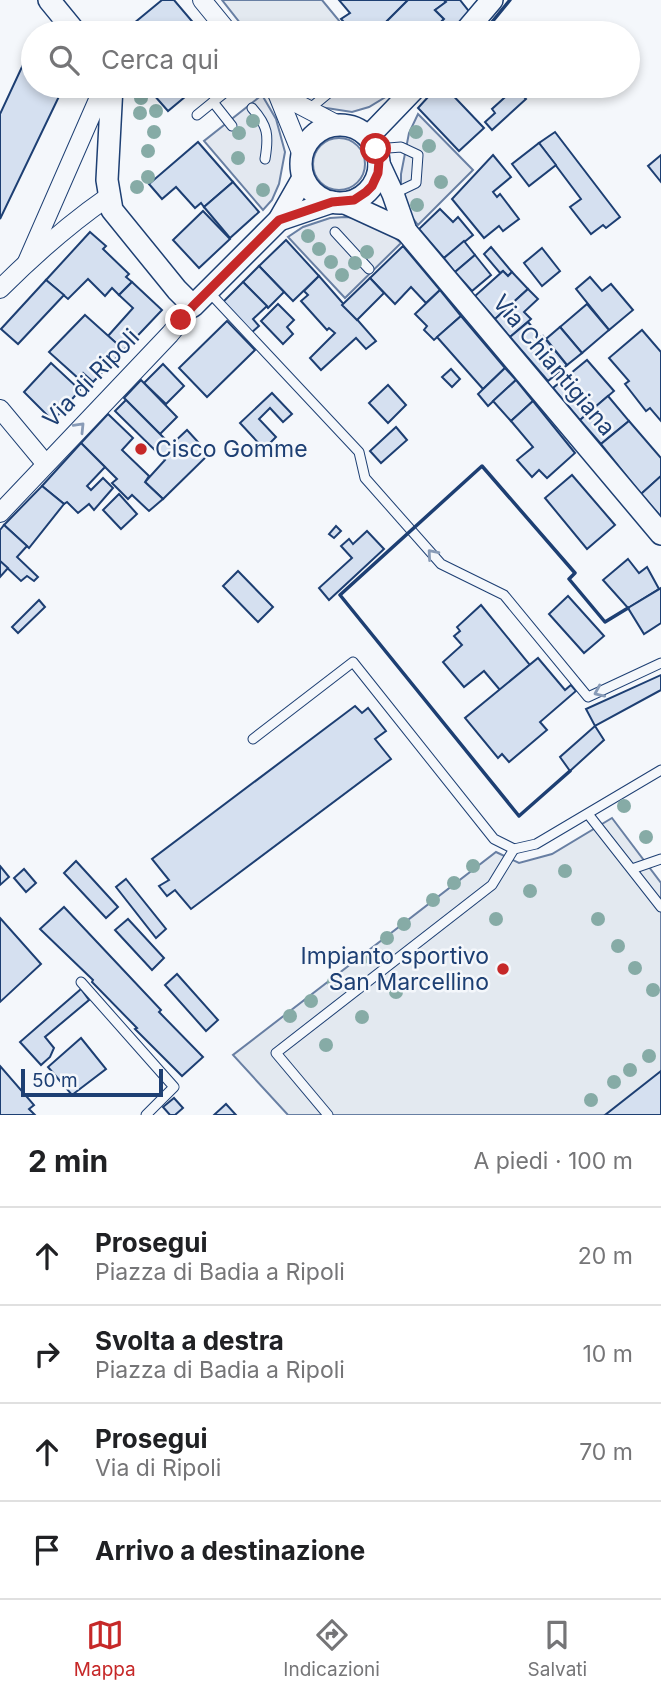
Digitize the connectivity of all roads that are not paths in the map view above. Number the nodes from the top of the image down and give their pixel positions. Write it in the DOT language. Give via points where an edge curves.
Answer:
graph roads {
  1 [pos="50,0"];
  2 [pos="202,0"];
  3 [pos="492,0"];
  4 [pos="67,21"];
  5 [pos="219,21"];
  6 [pos="474,21"];
  7 [pos="100,98"];
  8 [pos="111,98"];
  9 [pos="218,98"];
  10 [pos="278,98"];
  11 [pos="289,98"];
  12 [pos="322,98"];
  13 [pos="409,98"];
  14 [pos="213,102"];
  15 [pos="252,108"];
  16 [pos="308,110"];
  17 [pos="197,115"];
  18 [pos="338,125"];
  19 [pos="232,126"];
  20 [pos="374,150"];
  21 [pos="302,155"];
  22 [pos="265,159"];
  23 [pos="303,178"];
  24 [pos="393,194"];
  25 [pos="108,197"];
  26 [pos="339,202"];
  27 [pos="279,220"];
  28 [pos="406,231"];
  29 [pos="335,232"];
  30 [pos="27,262"];
  31 [pos="369,268"];
  32 [pos="0,289"];
  33 [pos="200,298"];
  34 [pos="0,409"];
  35 [pos="45,463"];
  36 [pos="0,513"];
  37 [pos="661,534"];
  38 [pos="661,663"];
  39 [pos="253,739"];
  40 [pos="661,770"];
  41 [pos="588,814"];
  42 [pos="514,849"];
  43 [pos="661,859"];
  44 [pos="632,869"];
  45 [pos="661,907"];
  46 [pos="81,982"];
  47 [pos="146,1115"];
  48 [pos="328,1115"];
  1 -- 4 [label="street"];
  2 -- 5 [label="street"];
  3 -- 6 [label="street"];
  7 -- 30 [label="street"];
  8 -- 25 [label="street"];
  9 -- 14 [label="lane"];
  10 -- 21 [label="street"];
  11 -- 16 [label="street"];
  12 -- 16 [label="lane"];
  13 -- 20 [label="street"];
  14 -- 17 [label="lane"];
  14 -- 19 [label="lane"];
  15 -- 22 [label="lane" via="264,121"];
  16 -- 18 [label="street"];
  18 -- 20 [label="street" via="356,128"];
  18 -- 21 [label="street" via="315,134"];
  20 -- 24 [label="street, Via Chiantigiana"];
  20 -- 24 [label="lane" via="401,147 418,155 416,183"];
  20 -- 26 [label="street" via="372,186 360,197"];
  21 -- 23 [label="street"];
  23 -- 26 [label="street" via="319,197"];
  23 -- 27 [label="street, Via di Ripoli"];
  24 -- 28 [label="street, Via Chiantigiana"];
  25 -- 30 [label="street"];
  25 -- 33 [label="street" via="116,217"];
  26 -- 27 [label="street, Via di Ripoli"];
  26 -- 28 [label="street, Via Chiantigiana"];
  27 -- 33 [label="street, Via di Ripoli"];
  28 -- 37 [label="street, Via Chiantigiana"];
  29 -- 31 [label="lane"];
  30 -- 32 [label="street"];
  35 -- 33 [label="street, Via di Ripoli, one-way"];
  38 -- 33 [label="lane, one-way" via="588,697 505,595 442,564 365,478 359,452"];
  34 -- 35 [label="street"];
  35 -- 36 [label="street, Via di Ripoli"];
  39 -- 42 [label="lane" via="354,662 494,839"];
  40 -- 41 [label="lane"];
  41 -- 42 [label="lane" via="536,844"];
  41 -- 44 [label="lane"];
  42 -- 48 [label="lane" via="492,886 276,1053"];
  43 -- 44 [label="lane"];
  44 -- 45 [label="lane"];
  46 -- 47 [label="lane" via="174,1087"];
}
